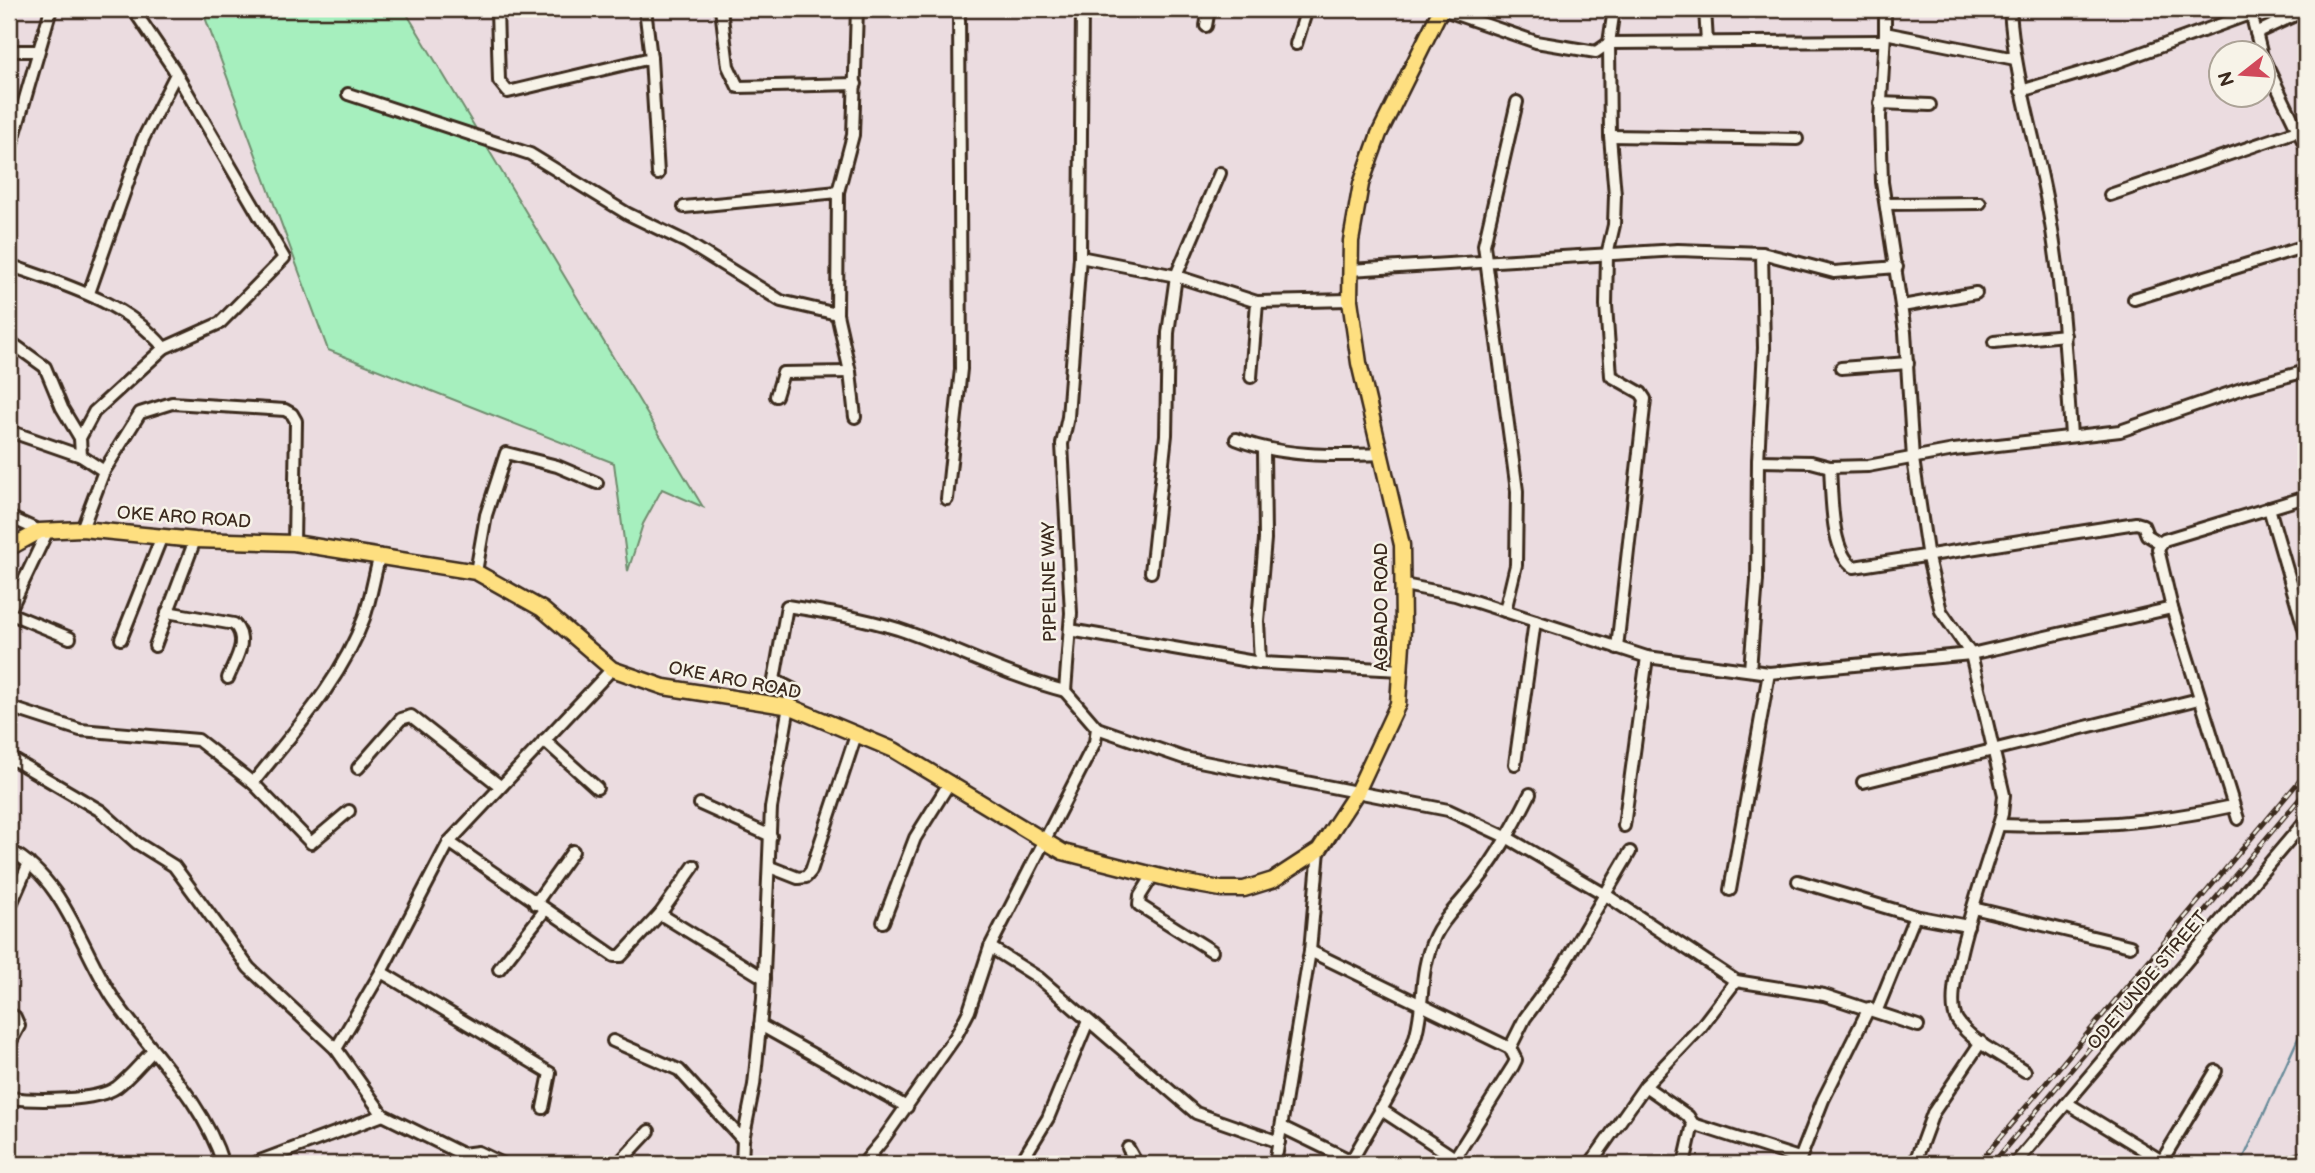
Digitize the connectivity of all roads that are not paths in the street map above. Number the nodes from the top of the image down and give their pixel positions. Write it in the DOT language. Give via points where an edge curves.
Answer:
graph roads {
  1 [pos="51,9"];
  2 [pos="133,9"];
  3 [pos="497,9"];
  4 [pos="645,9"];
  5 [pos="721,9"];
  6 [pos="857,9"];
  7 [pos="959,9"];
  8 [pos="1083,9"];
  9 [pos="1209,9"];
  10 [pos="1307,9"];
  11 [pos="1441,9"];
  12 [pos="1614,9"];
  13 [pos="1705,9"];
  14 [pos="1885,9"];
  15 [pos="2010,9"];
  16 [pos="2306,10"];
  17 [pos="2251,11"];
  18 [pos="1206,26"];
  19 [pos="2256,33"];
  20 [pos="1885,37"];
  21 [pos="2257,38"];
  22 [pos="1707,42"];
  23 [pos="1609,43"];
  24 [pos="1296,44"];
  25 [pos="9,51"];
  26 [pos="37,51"];
  27 [pos="651,58"];
  28 [pos="2015,59"];
  29 [pos="175,76"];
  30 [pos="2276,81"];
  31 [pos="856,84"];
  32 [pos="2021,91"];
  33 [pos="348,94"];
  34 [pos="1517,102"];
  35 [pos="1881,103"];
  36 [pos="1930,105"];
  37 [pos="2302,130"];
  38 [pos="1609,136"];
  39 [pos="1797,139"];
  40 [pos="2306,147"];
  41 [pos="9,154"];
  42 [pos="1220,173"];
  43 [pos="657,174"];
  44 [pos="838,192"];
  45 [pos="2110,195"];
  46 [pos="1980,203"];
  47 [pos="1886,204"];
  48 [pos="684,207"];
  49 [pos="2306,246"];
  50 [pos="1762,253"];
  51 [pos="1607,255"];
  52 [pos="1080,257"];
  53 [pos="1486,261"];
  54 [pos="9,265"];
  55 [pos="1897,267"];
  56 [pos="1350,270"];
  57 [pos="1176,276"];
  58 [pos="89,293"];
  59 [pos="1976,293"];
  60 [pos="2134,299"];
  61 [pos="1350,300"];
  62 [pos="1257,302"];
  63 [pos="1902,306"];
  64 [pos="837,313"];
  65 [pos="2065,335"];
  66 [pos="9,341"];
  67 [pos="1994,342"];
  68 [pos="164,348"];
  69 [pos="1908,363"];
  70 [pos="1842,368"];
  71 [pos="2306,371"];
  72 [pos="850,372"];
  73 [pos="1251,377"];
  74 [pos="776,396"];
  75 [pos="855,417"];
  76 [pos="9,431"];
  77 [pos="2071,436"];
  78 [pos="80,438"];
  79 [pos="1236,439"];
  80 [pos="1264,450"];
  81 [pos="1382,454"];
  82 [pos="81,456"];
  83 [pos="1913,459"];
  84 [pos="1758,461"];
  85 [pos="1830,467"];
  86 [pos="104,471"];
  87 [pos="597,483"];
  88 [pos="2306,497"];
  89 [pos="947,499"];
  90 [pos="2269,508"];
  91 [pos="9,517"];
  92 [pos="82,529"];
  93 [pos="44,531"];
  94 [pos="162,536"];
  95 [pos="195,540"];
  96 [pos="294,543"];
  97 [pos="2160,543"];
  98 [pos="9,548"];
  99 [pos="380,555"];
  100 [pos="1928,558"];
  101 [pos="476,572"];
  102 [pos="1151,572"];
  103 [pos="1404,585"];
  104 [pos="2172,608"];
  105 [pos="1505,611"];
  106 [pos="9,612"];
  107 [pos="167,612"];
  108 [pos="2304,620"];
  109 [pos="1535,621"];
  110 [pos="1070,630"];
  111 [pos="2306,635"];
  112 [pos="70,638"];
  113 [pos="121,639"];
  114 [pos="155,646"];
  115 [pos="1617,648"];
  116 [pos="1971,654"];
  117 [pos="1647,657"];
  118 [pos="1261,663"];
  119 [pos="612,669"];
  120 [pos="1402,670"];
  121 [pos="1750,670"];
  122 [pos="1769,673"];
  123 [pos="228,678"];
  124 [pos="1065,691"];
  125 [pos="2199,699"];
  126 [pos="9,707"];
  127 [pos="790,707"];
  128 [pos="1097,728"];
  129 [pos="856,735"];
  130 [pos="544,740"];
  131 [pos="1995,750"];
  132 [pos="9,757"];
  133 [pos="1515,764"];
  134 [pos="358,768"];
  135 [pos="950,782"];
  136 [pos="1863,782"];
  137 [pos="253,783"];
  138 [pos="500,786"];
  139 [pos="597,788"];
  140 [pos="1357,792"];
  141 [pos="1530,794"];
  142 [pos="700,804"];
  143 [pos="2233,806"];
  144 [pos="349,811"];
  145 [pos="2238,819"];
  146 [pos="2306,820"];
  147 [pos="1999,825"];
  148 [pos="1624,826"];
  149 [pos="771,836"];
  150 [pos="1508,838"];
  151 [pos="449,842"];
  152 [pos="1045,843"];
  153 [pos="9,850"];
  154 [pos="1320,850"];
  155 [pos="573,851"];
  156 [pos="1630,852"];
  157 [pos="29,863"];
  158 [pos="694,866"];
  159 [pos="770,867"];
  160 [pos="1153,875"];
  161 [pos="1798,881"];
  162 [pos="1730,890"];
  163 [pos="1606,895"];
  164 [pos="540,907"];
  165 [pos="1973,908"];
  166 [pos="9,909"];
  167 [pos="660,914"];
  168 [pos="1915,916"];
  169 [pos="883,922"];
  170 [pos="1968,926"];
  171 [pos="2130,946"];
  172 [pos="990,947"];
  173 [pos="1212,951"];
  174 [pos="1310,951"];
  175 [pos="499,969"];
  176 [pos="381,972"];
  177 [pos="764,978"];
  178 [pos="1736,981"];
  179 [pos="1420,1007"];
  180 [pos="1873,1009"];
  181 [pos="9,1014"];
  182 [pos="1088,1021"];
  183 [pos="760,1025"];
  184 [pos="1918,1026"];
  185 [pos="613,1041"];
  186 [pos="1981,1042"];
  187 [pos="9,1045"];
  188 [pos="1510,1048"];
  189 [pos="336,1049"];
  190 [pos="153,1051"];
  191 [pos="2216,1071"];
  192 [pos="2025,1072"];
  193 [pos="1645,1086"];
  194 [pos="9,1098"];
  195 [pos="2067,1103"];
  196 [pos="907,1107"];
  197 [pos="543,1108"];
  198 [pos="1380,1109"];
  199 [pos="383,1115"];
  200 [pos="1693,1124"];
  201 [pos="1282,1127"];
  202 [pos="649,1131"];
  203 [pos="743,1140"];
  204 [pos="1279,1142"];
  205 [pos="1128,1147"];
  206 [pos="478,1152"];
  207 [pos="2306,1157"];
  208 [pos="1916,1160"];
  209 [pos="1459,1161"];
  210 [pos="1798,1161"];
  211 [pos="1355,1162"];
  212 [pos="2161,1163"];
  213 [pos="223,1164"];
  214 [pos="253,1164"];
  215 [pos="472,1164"];
  216 [pos="503,1164"];
  217 [pos="618,1164"];
  218 [pos="743,1164"];
  219 [pos="863,1164"];
  220 [pos="1020,1164"];
  221 [pos="1137,1164"];
  222 [pos="1275,1164"];
  223 [pos="1590,1164"];
  224 [pos="1684,1164"];
  225 [pos="2015,1164"];
  226 [pos="2287,1164"];
  1 -- 26 [label="street"];
  2 -- 29 [label="street"];
  3 -- 27 [label="street" via="499,81 508,92"];
  4 -- 27 [label="street"];
  5 -- 31 [label="street" via="728,66 737,87"];
  6 -- 31 [label="street"];
  7 -- 89 [label="street" via="961,369"];
  8 -- 52 [label="street, PIPELINE WAY"];
  9 -- 18 [label="street"];
  10 -- 24 [label="street"];
  11 -- 23 [label="street" via="1536,42 1596,52"];
  11 -- 56 [label="main road, AGBADO ROAD" via="1379,134 1361,184"];
  12 -- 23 [label="street"];
  13 -- 22 [label="street"];
  14 -- 20 [label="street"];
  15 -- 28 [label="street"];
  16 -- 19 [label="street"];
  17 -- 19 [label="street"];
  17 -- 32 [label="street" via="2117,62"];
  19 -- 21 [label="street"];
  20 -- 22 [label="street"];
  20 -- 28 [label="street"];
  20 -- 35 [label="street"];
  22 -- 23 [label="street"];
  23 -- 38 [label="street"];
  25 -- 26 [label="street"];
  26 -- 41 [label="street"];
  27 -- 43 [label="street"];
  28 -- 32 [label="street"];
  29 -- 58 [label="street" via="143,139"];
  29 -- 68 [label="street" via="284,258 219,323"];
  30 -- 37 [label="street"];
  31 -- 44 [label="street" via="853,135"];
  32 -- 65 [label="street" via="2047,198"];
  33 -- 64 [label="street" via="530,154 781,301"];
  34 -- 53 [label="street" via="1485,236"];
  35 -- 36 [label="street"];
  35 -- 47 [label="street"];
  37 -- 40 [label="street"];
  37 -- 45 [label="street"];
  38 -- 39 [label="street"];
  38 -- 51 [label="street" via="1615,195"];
  42 -- 57 [label="street"];
  44 -- 48 [label="street"];
  44 -- 64 [label="street"];
  46 -- 47 [label="street"];
  47 -- 55 [label="street"];
  49 -- 60 [label="street"];
  50 -- 51 [label="street" via="1678,250"];
  50 -- 55 [label="street" via="1834,272"];
  50 -- 84 [label="street" via="1764,348"];
  51 -- 53 [label="street"];
  51 -- 115 [label="street" via="1611,376 1646,399"];
  52 -- 57 [label="street"];
  52 -- 110 [label="street, PIPELINE WAY" via="1062,444"];
  53 -- 56 [label="street"];
  53 -- 105 [label="street" via="1517,491 1516,565"];
  54 -- 58 [label="street"];
  55 -- 63 [label="street"];
  56 -- 61 [label="main road, AGBADO ROAD"];
  57 -- 62 [label="street"];
  57 -- 102 [label="street"];
  58 -- 68 [label="street" via="153,334"];
  59 -- 63 [label="street"];
  61 -- 62 [label="street"];
  61 -- 81 [label="main road, AGBADO ROAD" via="1367,405"];
  62 -- 73 [label="street"];
  63 -- 69 [label="street"];
  64 -- 72 [label="street"];
  65 -- 67 [label="street"];
  65 -- 77 [label="street"];
  66 -- 78 [label="street" via="45,367"];
  68 -- 78 [label="street" via="94,412"];
  69 -- 70 [label="street"];
  69 -- 83 [label="street"];
  71 -- 77 [label="street" via="2120,431"];
  72 -- 74 [label="street" via="783,373"];
  72 -- 75 [label="street"];
  76 -- 82 [label="street"];
  77 -- 83 [label="street"];
  78 -- 82 [label="street"];
  79 -- 80 [label="street"];
  80 -- 81 [label="street"];
  80 -- 118 [label="street" via="1265,539 1258,621"];
  81 -- 103 [label="main road, AGBADO ROAD" via="1402,545"];
  82 -- 86 [label="street"];
  83 -- 85 [label="street"];
  83 -- 100 [label="street"];
  84 -- 85 [label="street"];
  84 -- 121 [label="street" via="1757,580"];
  85 -- 100 [label="street" via="1843,561 1854,567"];
  86 -- 92 [label="street"];
  86 -- 96 [label="street" via="140,414 162,404 285,410 296,421"];
  87 -- 101 [label="street" via="506,453 486,515"];
  88 -- 90 [label="street"];
  90 -- 97 [label="street"];
  90 -- 108 [label="street"];
  91 -- 93 [label="street"];
  92 -- 93 [label="main road, OKE ARO ROAD"];
  92 -- 94 [label="main road, OKE ARO ROAD"];
  93 -- 98 [label="main road, OKE ARO ROAD"];
  93 -- 106 [label="street"];
  94 -- 95 [label="main road, OKE ARO ROAD"];
  94 -- 113 [label="street"];
  95 -- 96 [label="main road, OKE ARO ROAD"];
  95 -- 107 [label="street"];
  96 -- 99 [label="main road, OKE ARO ROAD"];
  97 -- 100 [label="street" via="2136,523"];
  97 -- 104 [label="street"];
  99 -- 101 [label="main road, OKE ARO ROAD"];
  99 -- 137 [label="street" via="364,618 342,665"];
  100 -- 116 [label="street" via="1941,611"];
  101 -- 119 [label="main road, OKE ARO ROAD" via="542,609"];
  103 -- 105 [label="street"];
  103 -- 120 [label="main road, AGBADO ROAD"];
  104 -- 116 [label="street"];
  104 -- 125 [label="street"];
  105 -- 109 [label="street"];
  106 -- 112 [label="street"];
  107 -- 114 [label="street"];
  107 -- 123 [label="street" via="234,624 242,632 243,642"];
  108 -- 111 [label="street"];
  109 -- 115 [label="street"];
  109 -- 133 [label="street"];
  110 -- 118 [label="street"];
  110 -- 124 [label="street, PIPELINE WAY"];
  115 -- 117 [label="street"];
  116 -- 122 [label="street"];
  116 -- 131 [label="street"];
  117 -- 121 [label="street"];
  117 -- 148 [label="street"];
  118 -- 120 [label="street"];
  119 -- 127 [label="main road, OKE ARO ROAD" via="664,687"];
  119 -- 130 [label="street"];
  120 -- 140 [label="main road, AGBADO ROAD" via="1398,704"];
  121 -- 122 [label="street"];
  122 -- 162 [label="street"];
  124 -- 127 [label="street" via="1025,681 900,630 844,614 788,606 774,680 792,689"];
  124 -- 128 [label="street"];
  125 -- 131 [label="street"];
  125 -- 143 [label="street"];
  126 -- 137 [label="street" via="80,730 198,740"];
  127 -- 129 [label="main road, OKE ARO ROAD"];
  127 -- 149 [label="street" via="775,777"];
  128 -- 140 [label="street" via="1184,758"];
  128 -- 152 [label="street" via="1093,750"];
  129 -- 135 [label="main road, OKE ARO ROAD" via="894,750"];
  129 -- 159 [label="street" via="811,871 798,878"];
  130 -- 138 [label="street"];
  130 -- 139 [label="street"];
  131 -- 136 [label="street"];
  131 -- 147 [label="street" via="2004,794"];
  132 -- 189 [label="street" via="101,811 137,843 174,866 249,968"];
  134 -- 138 [label="street" via="401,719 411,716"];
  135 -- 152 [label="main road, OKE ARO ROAD"];
  135 -- 169 [label="street" via="915,838"];
  137 -- 144 [label="street" via="311,843"];
  138 -- 151 [label="street"];
  140 -- 150 [label="street" via="1448,810"];
  140 -- 154 [label="main road, AGBADO ROAD"];
  141 -- 150 [label="street"];
  142 -- 149 [label="street"];
  143 -- 145 [label="street"];
  143 -- 147 [label="street" via="2084,827"];
  146 -- 195 [label="street, ODETUNDE STREET"];
  147 -- 165 [label="street"];
  149 -- 159 [label="street"];
  150 -- 163 [label="street"];
  150 -- 179 [label="street" via="1438,930 1422,970"];
  151 -- 164 [label="street"];
  151 -- 176 [label="street"];
  152 -- 160 [label="main road, OKE ARO ROAD" via="1063,852"];
  152 -- 172 [label="street"];
  153 -- 157 [label="street"];
  154 -- 160 [label="main road, OKE ARO ROAD" via="1273,880 1244,889"];
  154 -- 174 [label="street, AGBADO ROAD"];
  155 -- 164 [label="street"];
  156 -- 163 [label="street"];
  157 -- 166 [label="street"];
  157 -- 190 [label="street" via="69,913 109,992"];
  158 -- 167 [label="street"];
  159 -- 177 [label="street"];
  160 -- 173 [label="street" via="1139,905"];
  161 -- 168 [label="street"];
  163 -- 178 [label="street"];
  163 -- 188 [label="street"];
  164 -- 167 [label="street" via="614,956 621,956"];
  164 -- 175 [label="street"];
  165 -- 170 [label="street"];
  165 -- 171 [label="street"];
  167 -- 177 [label="street"];
  168 -- 170 [label="street"];
  168 -- 180 [label="street"];
  170 -- 186 [label="street" via="1952,1003 1959,1023"];
  172 -- 182 [label="street" via="1039,978"];
  172 -- 196 [label="street" via="963,1023"];
  174 -- 179 [label="street"];
  174 -- 201 [label="street, AGBADO ROAD"];
  176 -- 189 [label="street"];
  176 -- 197 [label="street" via="550,1073"];
  177 -- 183 [label="street"];
  178 -- 180 [label="street" via="1824,995"];
  178 -- 193 [label="street" via="1701,1027"];
  179 -- 188 [label="street"];
  179 -- 198 [label="street" via="1415,1038"];
  180 -- 184 [label="street"];
  180 -- 210 [label="street" via="1823,1100"];
  181 -- 187 [label="street" via="19,1026"];
  182 -- 204 [label="street" via="1196,1113"];
  182 -- 220 [label="street" via="1048,1118"];
  183 -- 196 [label="street"];
  183 -- 203 [label="street"];
  185 -- 203 [label="street" via="679,1070"];
  186 -- 192 [label="street"];
  186 -- 208 [label="street" via="1933,1113"];
  188 -- 209 [label="street" via="1516,1060"];
  189 -- 199 [label="street"];
  190 -- 194 [label="street" via="119,1086 102,1094"];
  190 -- 213 [label="street" via="206,1122"];
  191 -- 212 [label="street"];
  193 -- 200 [label="street"];
  193 -- 223 [label="street"];
  195 -- 212 [label="street"];
  195 -- 225 [label="street, ODETUNDE STREET"];
  196 -- 219 [label="street"];
  198 -- 209 [label="street"];
  198 -- 211 [label="street"];
  199 -- 206 [label="street" via="462,1154"];
  199 -- 214 [label="street"];
  200 -- 210 [label="street"];
  200 -- 224 [label="street"];
  201 -- 204 [label="street, AGBADO ROAD"];
  201 -- 211 [label="street"];
  202 -- 217 [label="street"];
  203 -- 218 [label="street"];
  204 -- 222 [label="street, AGBADO ROAD"];
  205 -- 221 [label="street"];
  206 -- 215 [label="street"];
  206 -- 216 [label="street"];
  207 -- 226 [label="street"];
}
